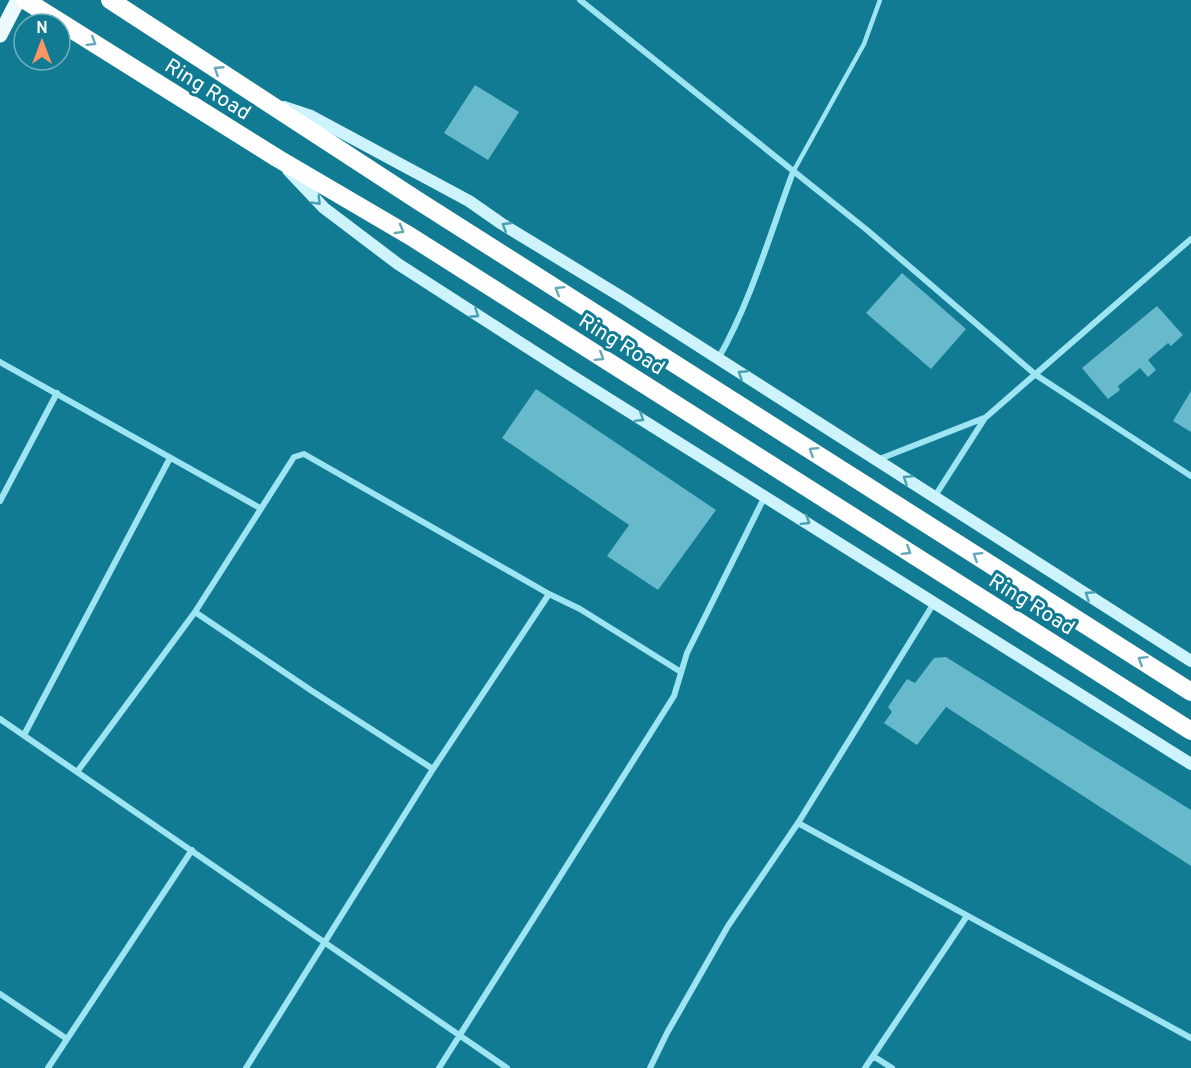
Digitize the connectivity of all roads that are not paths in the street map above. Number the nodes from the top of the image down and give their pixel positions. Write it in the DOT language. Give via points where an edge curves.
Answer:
graph roads {
  1 [pos="18,0"];
  2 [pos="25,0"];
  3 [pos="110,0"];
  4 [pos="134,0"];
  5 [pos="580,0"];
  6 [pos="880,0"];
  7 [pos="145,24"];
  8 [pos="0,35"];
  9 [pos="267,102"];
  10 [pos="277,158"];
  11 [pos="793,172"];
  12 [pos="1191,239"];
  13 [pos="718,359"];
  14 [pos="0,362"];
  15 [pos="1036,375"];
  16 [pos="57,393"];
  17 [pos="985,418"];
  18 [pos="170,458"];
  19 [pos="877,460"];
  20 [pos="1191,476"];
  21 [pos="765,495"];
  22 [pos="934,497"];
  23 [pos="0,501"];
  24 [pos="260,508"];
  25 [pos="549,594"];
  26 [pos="934,602"];
  27 [pos="195,612"];
  28 [pos="1191,661"];
  29 [pos="681,672"];
  30 [pos="1191,692"];
  31 [pos="0,719"];
  32 [pos="1191,731"];
  33 [pos="24,735"];
  34 [pos="1191,764"];
  35 [pos="433,769"];
  36 [pos="77,772"];
  37 [pos="798,823"];
  38 [pos="192,850"];
  39 [pos="967,916"];
  40 [pos="324,942"];
  41 [pos="0,994"];
  42 [pos="460,1036"];
  43 [pos="1191,1038"];
  44 [pos="67,1039"];
  45 [pos="873,1056"];
  46 [pos="48,1068"];
  47 [pos="246,1068"];
  48 [pos="439,1068"];
  49 [pos="507,1068"];
  50 [pos="650,1068"];
  51 [pos="864,1068"];
  52 [pos="892,1068"];
  1 -- 8 [label="main road"];
  2 -- 10 [label="highway, Ring Road, one-way"];
  3 -- 7 [label="highway, Ring Road"];
  4 -- 7 [label="highway"];
  5 -- 11 [label="street"];
  6 -- 11 [label="lane" via="864,45"];
  9 -- 7 [label="highway, Ring Road, one-way"];
  13 -- 9 [label="street, one-way" via="470,201 312,116"];
  30 -- 9 [label="highway, Ring Road, one-way"];
  10 -- 21 [label="street, one-way" via="324,208 398,264"];
  10 -- 32 [label="highway, Ring Road, one-way" via="410,236"];
  11 -- 13 [label="street" via="751,285"];
  11 -- 15 [label="street"];
  12 -- 15 [label="street"];
  19 -- 13 [label="street, one-way"];
  14 -- 16 [label="street"];
  15 -- 17 [label="street"];
  15 -- 20 [label="street"];
  16 -- 18 [label="street"];
  16 -- 23 [label="street"];
  17 -- 19 [label="street"];
  17 -- 22 [label="street"];
  18 -- 24 [label="street"];
  18 -- 33 [label="street"];
  22 -- 19 [label="street, one-way"];
  21 -- 26 [label="street, one-way"];
  21 -- 29 [label="street"];
  28 -- 22 [label="street, one-way"];
  24 -- 25 [label="street" via="294,457 304,454"];
  24 -- 27 [label="street"];
  25 -- 29 [label="street"];
  25 -- 35 [label="street"];
  26 -- 34 [label="street"];
  26 -- 37 [label="street"];
  27 -- 35 [label="street"];
  27 -- 36 [label="street"];
  29 -- 42 [label="street" via="674,696"];
  31 -- 33 [label="street"];
  33 -- 36 [label="street"];
  35 -- 40 [label="street"];
  36 -- 38 [label="street"];
  37 -- 39 [label="street"];
  37 -- 50 [label="street" via="728,926"];
  38 -- 40 [label="street"];
  38 -- 44 [label="street"];
  39 -- 43 [label="street"];
  39 -- 45 [label="street"];
  40 -- 42 [label="street"];
  40 -- 47 [label="street"];
  41 -- 44 [label="street"];
  42 -- 48 [label="street"];
  42 -- 49 [label="street"];
  44 -- 46 [label="street"];
  45 -- 51 [label="street"];
  45 -- 52 [label="street"];
}
